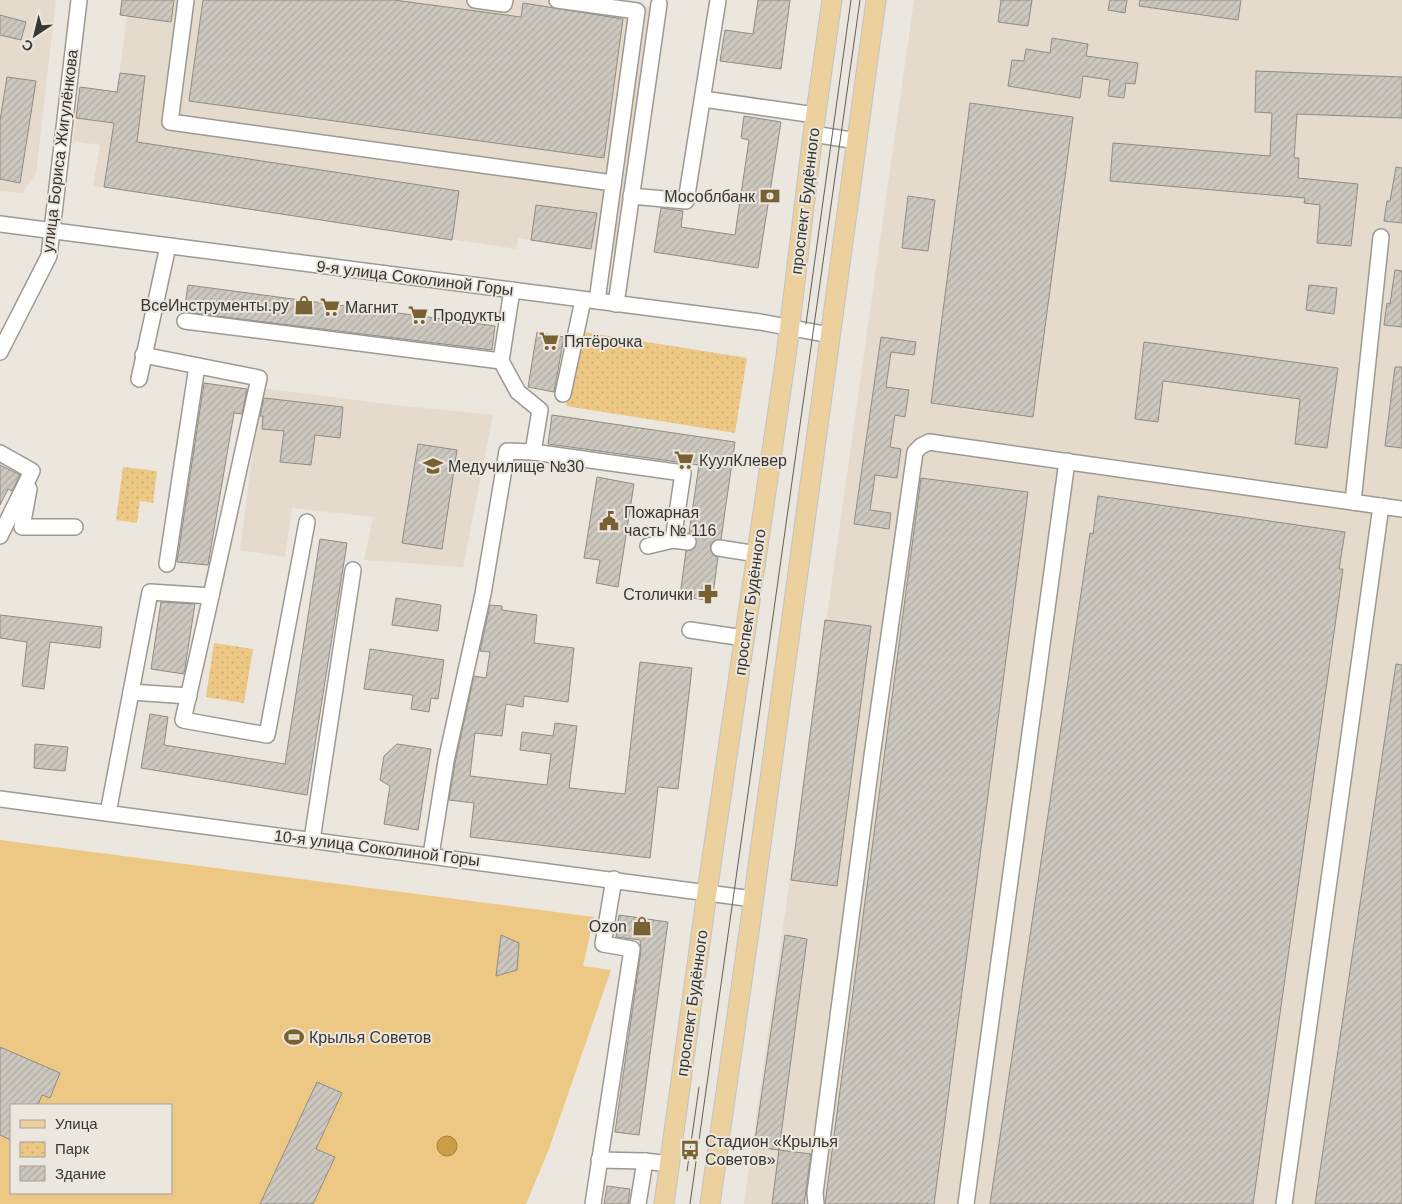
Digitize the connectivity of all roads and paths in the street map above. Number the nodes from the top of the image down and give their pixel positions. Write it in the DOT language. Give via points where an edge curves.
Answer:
graph roads {
  1 [pos="79,0"];
  2 [pos="186,0"];
  3 [pos="475,0"];
  4 [pos="504,0"];
  5 [pos="557,0"];
  6 [pos="718,0"];
  7 [pos="832,0"];
  8 [pos="876,0"];
  9 [pos="659,4"];
  10 [pos="703,99"];
  11 [pos="815,115"];
  12 [pos="813,134"];
  13 [pos="857,141"];
  14 [pos="613,183"];
  15 [pos="631,196"];
  16 [pos="0,224"];
  17 [pos="52,230"];
  18 [pos="1382,237"];
  19 [pos="168,246"];
  20 [pos="512,290"];
  21 [pos="590,301"];
  22 [pos="616,304"];
  23 [pos="185,320"];
  24 [pos="789,327"];
  25 [pos="830,335"];
  26 [pos="0,352"];
  27 [pos="144,355"];
  28 [pos="502,361"];
  29 [pos="197,366"];
  30 [pos="139,379"];
  31 [pos="563,394"];
  32 [pos="533,452"];
  33 [pos="0,453"];
  34 [pos="1067,461"];
  35 [pos="32,471"];
  36 [pos="1352,502"];
  37 [pos="1381,506"];
  38 [pos="1402,509"];
  39 [pos="307,522"];
  40 [pos="75,527"];
  41 [pos="0,536"];
  42 [pos="648,546"];
  43 [pos="719,548"];
  44 [pos="756,554"];
  45 [pos="167,564"];
  46 [pos="353,570"];
  47 [pos="210,596"];
  48 [pos="690,630"];
  49 [pos="744,638"];
  50 [pos="131,692"];
  51 [pos="189,696"];
  52 [pos="0,799"];
  53 [pos="108,813"];
  54 [pos="312,840"];
  55 [pos="431,855"];
  56 [pos="614,879"];
  57 [pos="707,892"];
  58 [pos="753,899"];
  59 [pos="600,1160"];
  60 [pos="645,1161"];
  61 [pos="669,1164"];
  62 [pos="593,1204"];
  63 [pos="638,1204"];
  64 [pos="664,1204"];
  65 [pos="710,1204"];
  66 [pos="816,1204"];
  67 [pos="966,1204"];
  68 [pos="1284,1204"];
  1 -- 17 [label="street, улица Бориса Жигулёнкова"];
  2 -- 14 [label="street" via="170,122"];
  3 -- 4 [label="street" via="504,4"];
  5 -- 14 [label="street" via="637,11"];
  6 -- 10 [label="street"];
  7 -- 11 [label="main road, проспект Будённого"];
  8 -- 13 [label="main road"];
  9 -- 15 [label="street"];
  10 -- 11 [label="street"];
  10 -- 15 [label="street" via="686,201"];
  11 -- 12 [label="main road, проспект Будённого"];
  12 -- 13 [label="street"];
  12 -- 24 [label="main road, проспект Будённого"];
  13 -- 25 [label="main road"];
  14 -- 21 [label="street"];
  15 -- 22 [label="street"];
  16 -- 17 [label="street, 9-я улица Соколиной Горы"];
  17 -- 19 [label="street, 9-я улица Соколиной Горы"];
  17 -- 26 [label="street, улица Бориса Жигулёнкова" via="49,256"];
  18 -- 36 [label="street"];
  19 -- 20 [label="street, 9-я улица Соколиной Горы"];
  19 -- 27 [label="street"];
  20 -- 21 [label="street, 9-я улица Соколиной Горы"];
  20 -- 28 [label="street"];
  21 -- 22 [label="street, 9-я улица Соколиной Горы"];
  21 -- 31 [label="street"];
  22 -- 24 [label="street, 9-я улица Соколиной Горы"];
  23 -- 28 [label="street"];
  24 -- 25 [label="street, 9-я улица Соколиной Горы"];
  24 -- 44 [label="main road, проспект Будённого"];
  25 -- 58 [label="main road"];
  27 -- 29 [label="street"];
  27 -- 30 [label="street"];
  28 -- 32 [label="street" via="518,392 540,410"];
  29 -- 45 [label="street"];
  29 -- 47 [label="street" via="259,378 248,449"];
  32 -- 42 [label="street" via="683,473 680,541"];
  32 -- 55 [label="street" via="507,451 483,594"];
  33 -- 35 [label="street"];
  34 -- 36 [label="street"];
  34 -- 66 [label="street" via="930,442 915,452 868,785"];
  34 -- 67 [label="street"];
  35 -- 40 [label="street" via="22,527"];
  35 -- 41 [label="street"];
  36 -- 37 [label="street"];
  37 -- 38 [label="street"];
  37 -- 68 [label="street"];
  39 -- 51 [label="street" via="267,735 183,720"];
  43 -- 44 [label="street"];
  44 -- 49 [label="main road, проспект Будённого"];
  46 -- 54 [label="street"];
  47 -- 50 [label="street" via="150,592"];
  47 -- 51 [label="street"];
  48 -- 49 [label="street"];
  49 -- 57 [label="main road, проспект Будённого"];
  50 -- 51 [label="street"];
  50 -- 53 [label="street"];
  52 -- 53 [label="street, 10-я улица Соколиной Горы"];
  53 -- 54 [label="street, 10-я улица Соколиной Горы"];
  54 -- 55 [label="street, 10-я улица Соколиной Горы"];
  55 -- 56 [label="street, 10-я улица Соколиной Горы"];
  56 -- 57 [label="street, 10-я улица Соколиной Горы"];
  56 -- 59 [label="street" via="603,944 632,949"];
  57 -- 58 [label="street, 10-я улица Соколиной Горы"];
  57 -- 61 [label="main road, проспект Будённого"];
  58 -- 65 [label="main road"];
  59 -- 60 [label="street"];
  59 -- 62 [label="street"];
  60 -- 61 [label="street"];
  60 -- 63 [label="street"];
  61 -- 64 [label="main road, проспект Будённого"];
}
